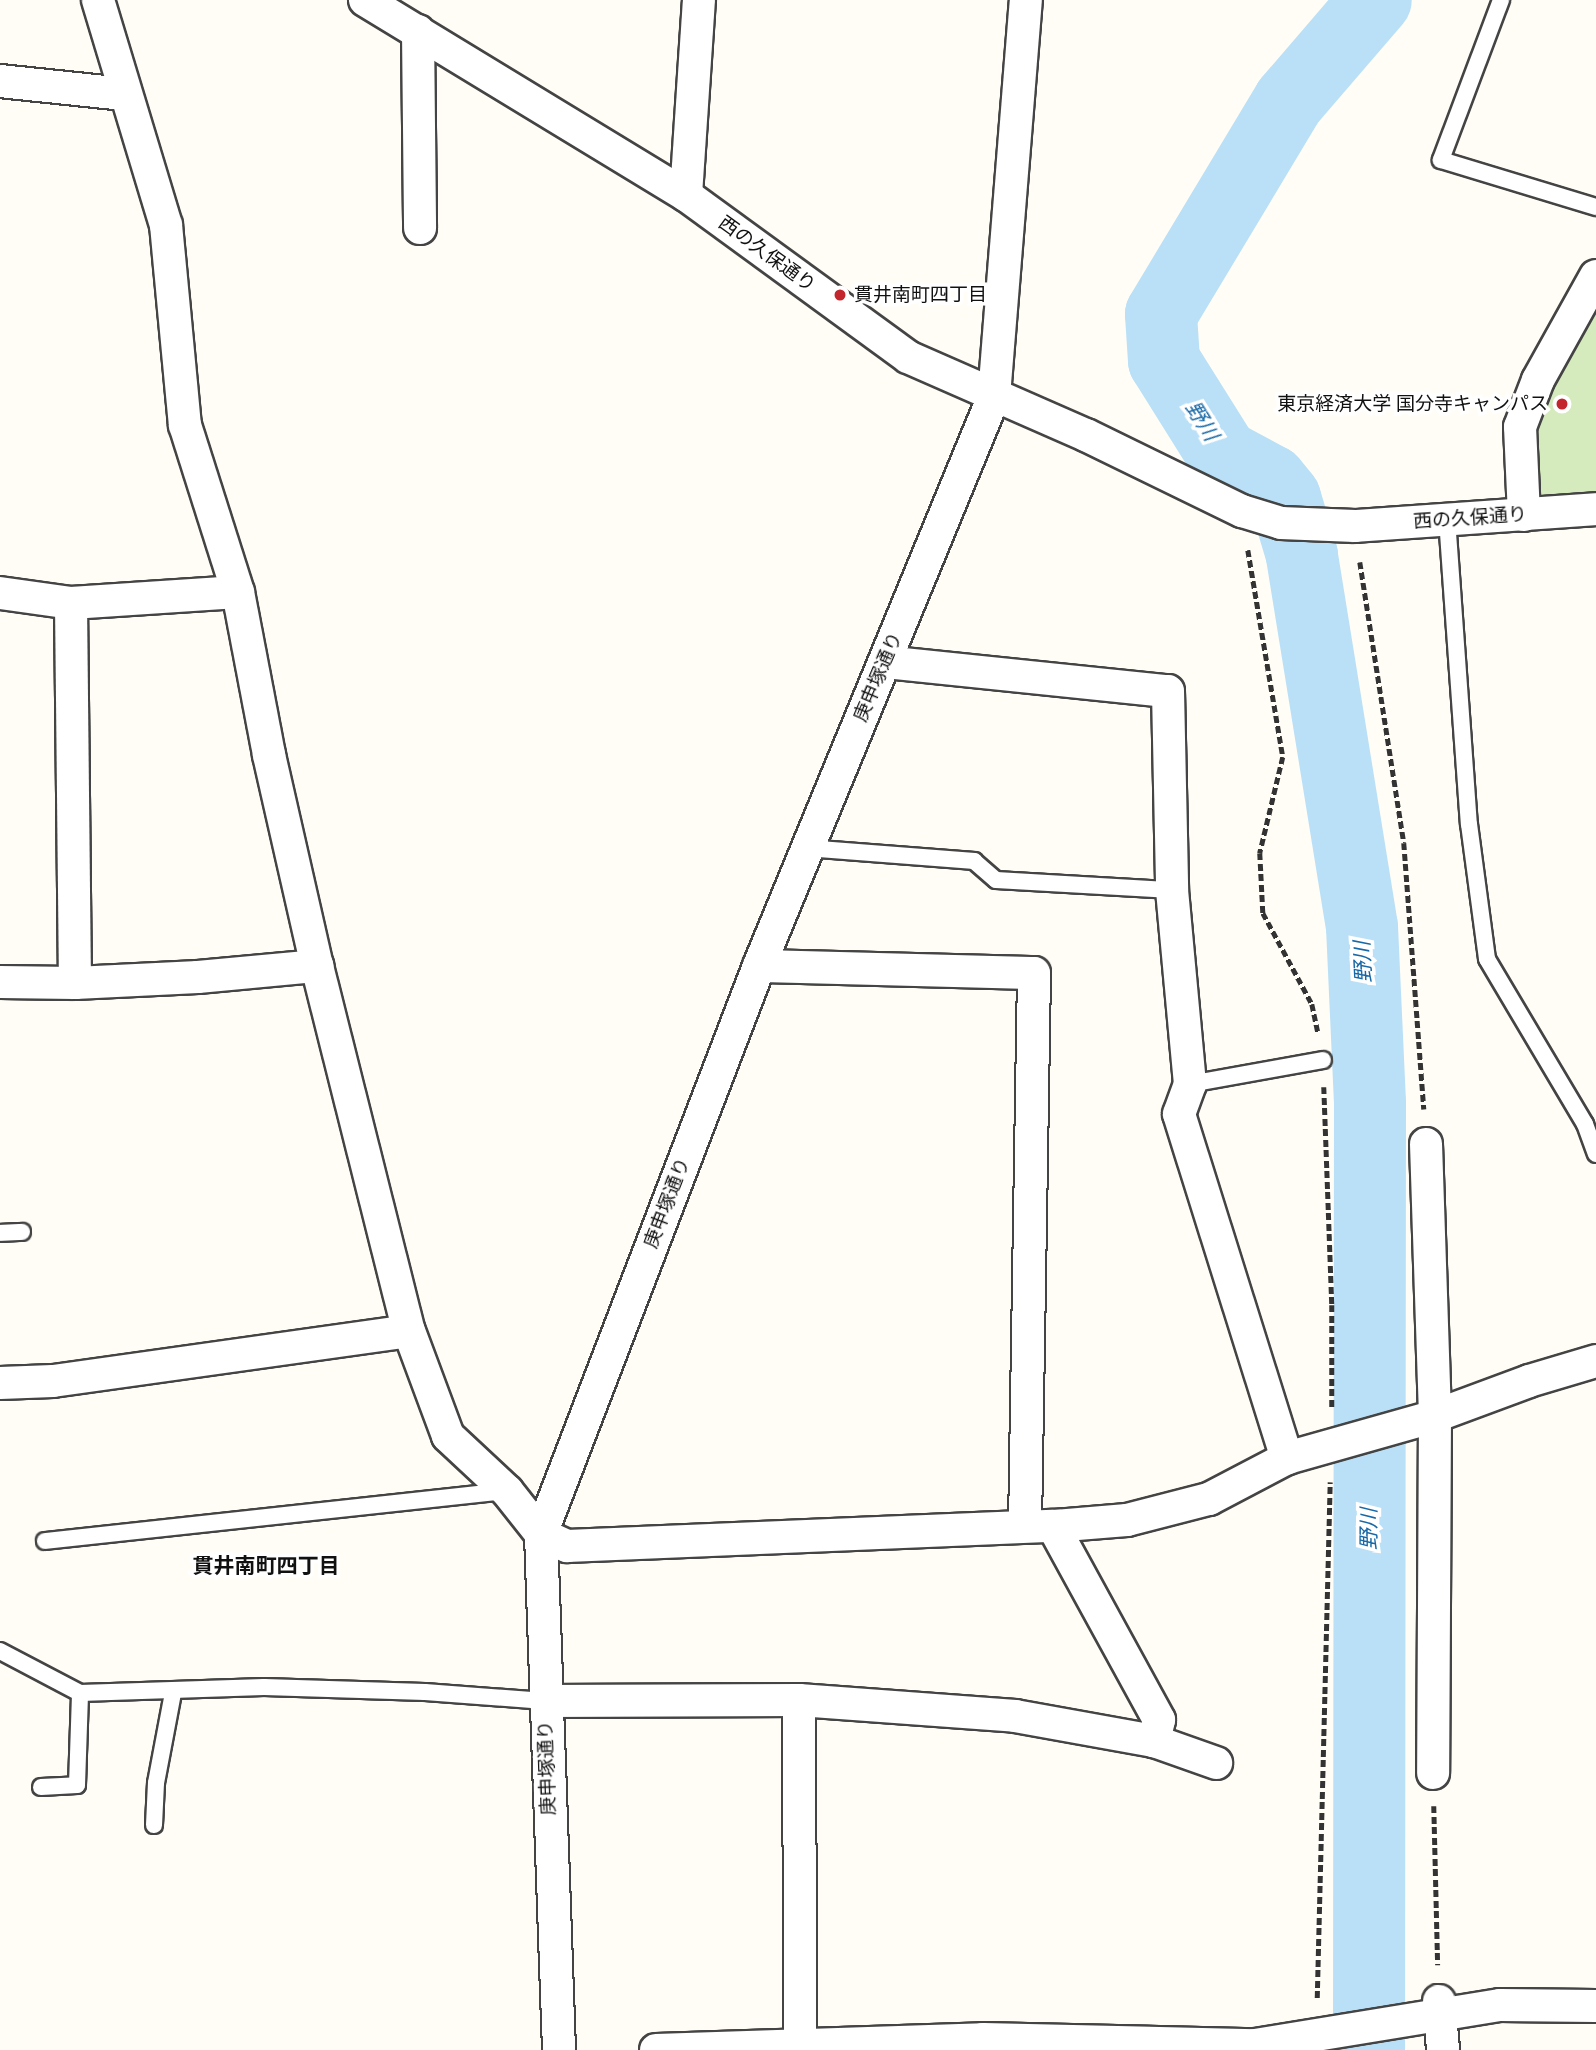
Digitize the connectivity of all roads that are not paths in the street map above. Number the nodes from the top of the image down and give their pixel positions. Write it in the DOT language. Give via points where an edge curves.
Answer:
graph roads {
  1 [pos="97,0"];
  2 [pos="365,0"];
  3 [pos="699,0"];
  4 [pos="1026,0"];
  5 [pos="1501,0"];
  6 [pos="418,31"];
  7 [pos="0,80"];
  8 [pos="124,94"];
  9 [pos="686,195"];
  10 [pos="1596,207"];
  11 [pos="420,228"];
  12 [pos="1596,276"];
  13 [pos="994,396"];
  14 [pos="1596,509"];
  15 [pos="1524,515"];
  16 [pos="1447,519"];
  17 [pos="238,592"];
  18 [pos="0,593"];
  19 [pos="71,603"];
  20 [pos="885,662"];
  21 [pos="806,848"];
  22 [pos="1172,890"];
  23 [pos="317,966"];
  24 [pos="759,966"];
  25 [pos="0,982"];
  26 [pos="75,983"];
  27 [pos="1322,1060"];
  28 [pos="1190,1084"];
  29 [pos="1426,1144"];
  30 [pos="1596,1154"];
  31 [pos="22,1232"];
  32 [pos="0,1233"];
  33 [pos="409,1331"];
  34 [pos="1596,1361"];
  35 [pos="0,1383"];
  36 [pos="1435,1416"];
  37 [pos="1287,1458"];
  38 [pos="507,1491"];
  39 [pos="1039,1526"];
  40 [pos="541,1534"];
  41 [pos="45,1541"];
  42 [pos="0,1651"];
  43 [pos="80,1693"];
  44 [pos="173,1693"];
  45 [pos="799,1700"];
  46 [pos="545,1701"];
  47 [pos="1154,1741"];
  48 [pos="1216,1763"];
  49 [pos="1433,1773"];
  50 [pos="41,1787"];
  51 [pos="154,1825"];
  52 [pos="1596,2006"];
  53 [pos="1440,2007"];
  54 [pos="800,2043"];
  55 [pos="1317,2043"];
  56 [pos="559,2050"];
  57 [pos="656,2050"];
  58 [pos="1443,2050"];
  1 -- 8 [label="street"];
  2 -- 6 [label="street, 西の久保通り"];
  3 -- 9 [label="street"];
  4 -- 13 [label="street, 庚申塚通り"];
  5 -- 10 [label="lane" via="1441,160"];
  6 -- 9 [label="street, 西の久保通り"];
  6 -- 11 [label="street"];
  7 -- 8 [label="street"];
  8 -- 17 [label="street" via="166,225 185,425"];
  9 -- 13 [label="street, 西の久保通り" via="908,357"];
  12 -- 15 [label="street" via="1538,380 1520,427"];
  13 -- 16 [label="street, 西の久保通り" via="1280,523 1349,526"];
  13 -- 20 [label="street, 庚申塚通り"];
  14 -- 15 [label="street, 西の久保通り"];
  15 -- 16 [label="street, 西の久保通り"];
  16 -- 30 [label="lane" via="1469,824 1487,959 1585,1124"];
  17 -- 19 [label="street"];
  17 -- 23 [label="street"];
  18 -- 19 [label="street"];
  19 -- 26 [label="street"];
  20 -- 21 [label="street, 庚申塚通り"];
  20 -- 22 [label="street" via="1168,691"];
  21 -- 22 [label="lane" via="974,861 996,880"];
  21 -- 24 [label="street, 庚申塚通り"];
  22 -- 28 [label="street"];
  23 -- 26 [label="street"];
  23 -- 33 [label="street"];
  24 -- 39 [label="street" via="1034,974"];
  24 -- 40 [label="street, 庚申塚通り"];
  25 -- 26 [label="street"];
  27 -- 28 [label="lane"];
  28 -- 37 [label="street" via="1179,1114"];
  29 -- 36 [label="street"];
  31 -- 32 [label="lane"];
  33 -- 35 [label="street" via="53,1381"];
  33 -- 38 [label="street" via="448,1436"];
  34 -- 36 [label="street"];
  36 -- 37 [label="street"];
  36 -- 49 [label="street"];
  37 -- 39 [label="street" via="1209,1499 1127,1520"];
  38 -- 40 [label="street"];
  38 -- 41 [label="lane"];
  39 -- 40 [label="street" via="567,1546"];
  39 -- 47 [label="street" via="1159,1720"];
  40 -- 46 [label="street, 庚申塚通り"];
  42 -- 43 [label="lane"];
  43 -- 44 [label="lane"];
  43 -- 50 [label="lane" via="77,1785"];
  44 -- 46 [label="lane" via="264,1687"];
  44 -- 51 [label="lane" via="156,1783"];
  45 -- 46 [label="street"];
  45 -- 47 [label="street" via="1015,1716"];
  45 -- 54 [label="street"];
  46 -- 56 [label="street, 庚申塚通り"];
  47 -- 48 [label="street"];
  52 -- 53 [label="street"];
  53 -- 55 [label="street"];
  53 -- 58 [label="street"];
  54 -- 55 [label="street" via="983,2039"];
  54 -- 57 [label="street"];
}
